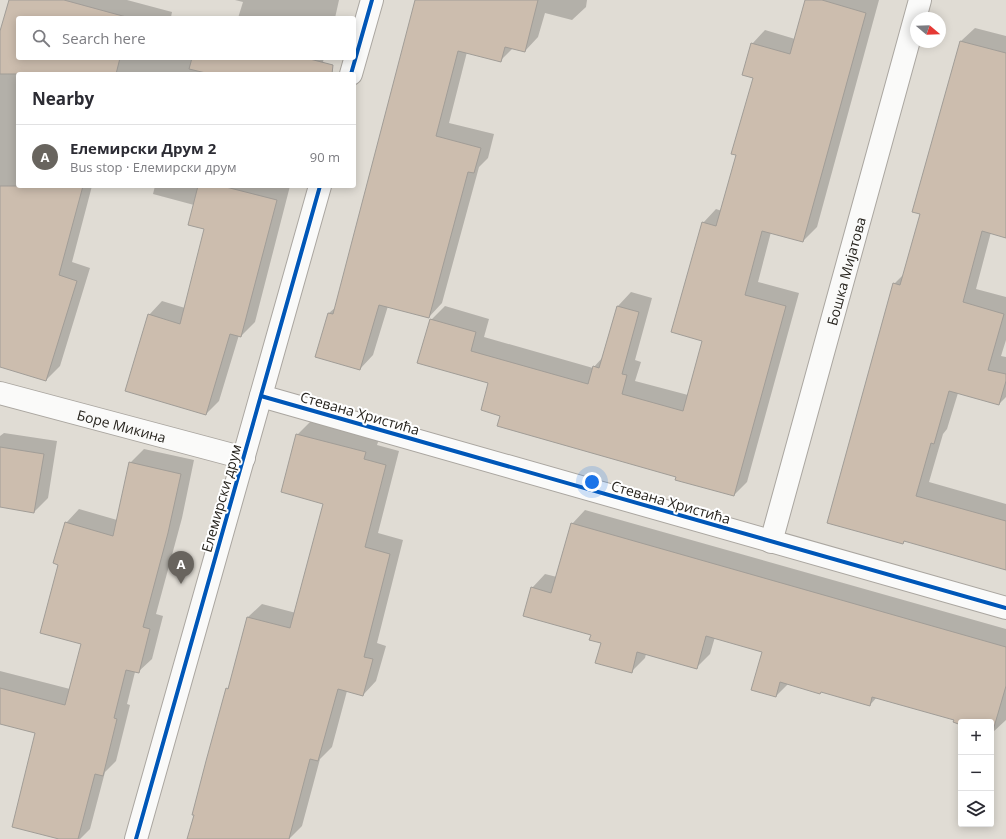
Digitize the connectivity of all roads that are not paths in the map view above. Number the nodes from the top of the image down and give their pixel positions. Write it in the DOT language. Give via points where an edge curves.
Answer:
graph roads {
  1 [pos="372,0"];
  2 [pos="920,0"];
  3 [pos="356,56"];
  4 [pos="355,60"];
  5 [pos="352,72"];
  6 [pos="319,188"];
  7 [pos="0,393"];
  8 [pos="261,396"];
  9 [pos="244,458"];
  10 [pos="771,542"];
  11 [pos="1006,608"];
  12 [pos="136,839"];
  1 -- 3 [label="street"];
  2 -- 10 [label="street, Бошка Мијатова"];
  4 -- 5 [label="street"];
  6 -- 8 [label="street, Елемирски друм"];
  7 -- 9 [label="street, Боре Микина"];
  8 -- 9 [label="street, Елемирски друм"];
  8 -- 10 [label="street, Стевана Христића"];
  9 -- 12 [label="street, Елемирски друм"];
  10 -- 11 [label="street, Стевана Христића"];
}
